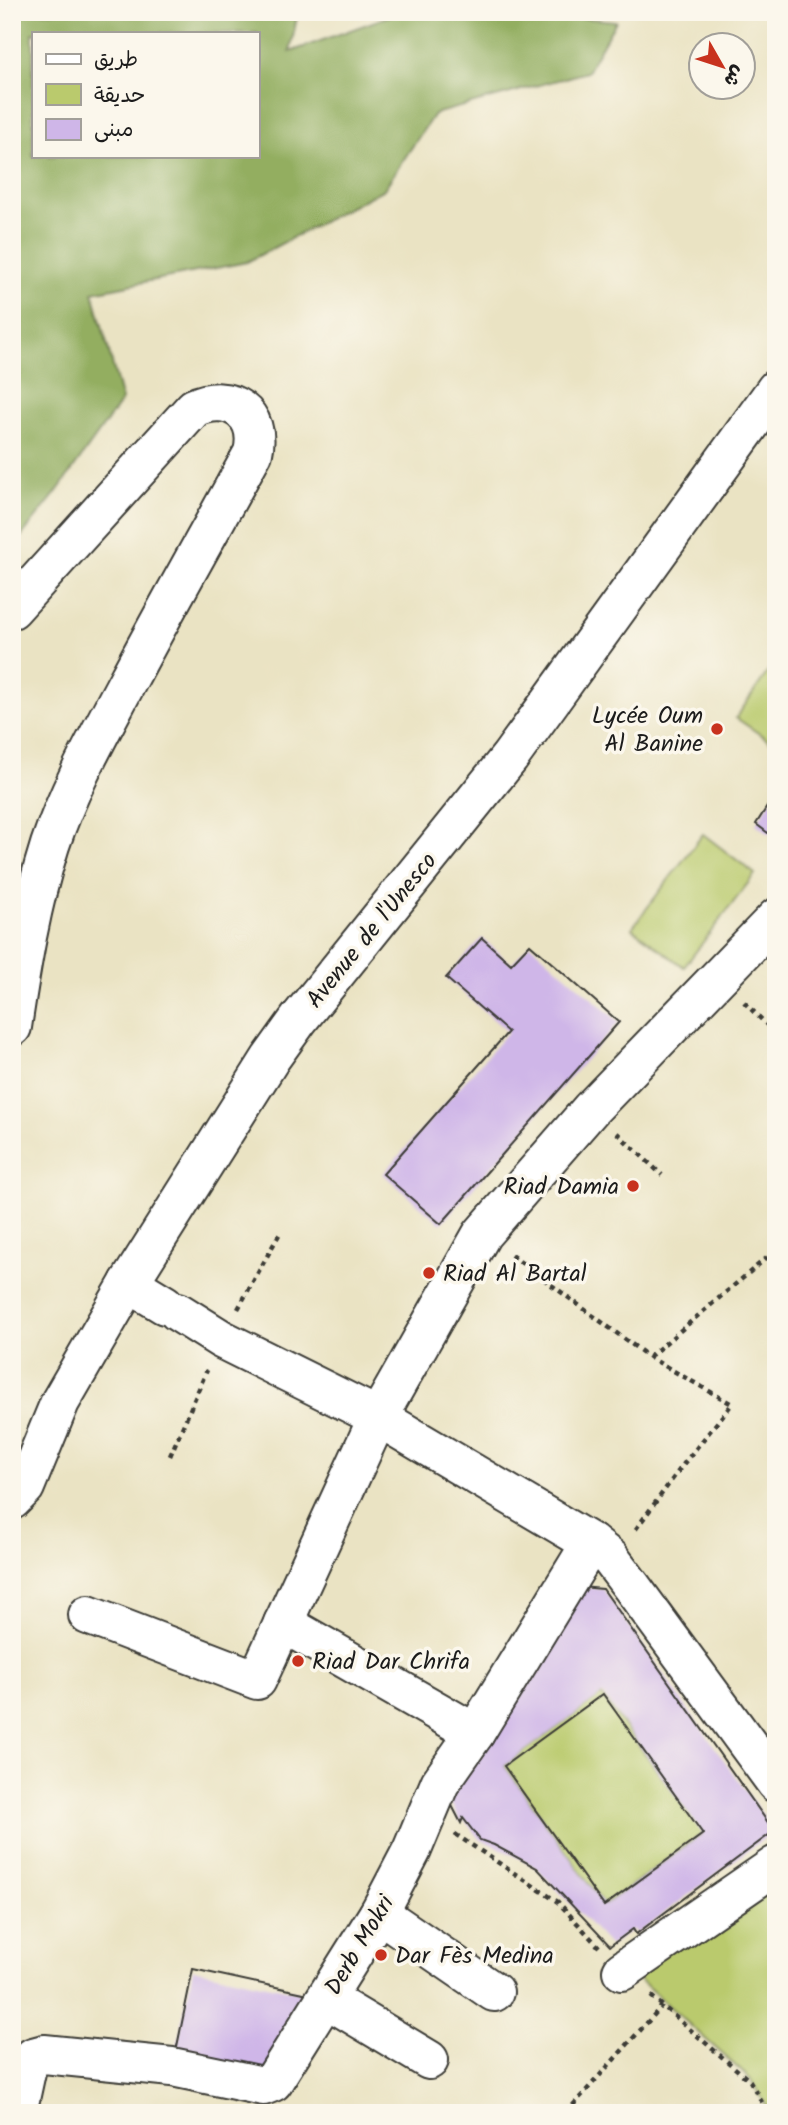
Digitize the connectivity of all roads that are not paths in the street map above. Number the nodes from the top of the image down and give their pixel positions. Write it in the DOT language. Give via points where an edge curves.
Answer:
graph roads {
  1 [pos="776,389"];
  2 [pos="12,609"];
  3 [pos="776,918"];
  4 [pos="12,1027"];
  5 [pos="129,1283"];
  6 [pos="378,1417"];
  7 [pos="12,1500"];
  8 [pos="600,1551"];
  9 [pos="88,1615"];
  10 [pos="284,1623"];
  11 [pos="475,1733"];
  12 [pos="776,1783"];
  13 [pos="776,1865"];
  14 [pos="379,1913"];
  15 [pos="622,1971"];
  16 [pos="494,1992"];
  17 [pos="327,1999"];
  18 [pos="429,2060"];
  19 [pos="17,2113"];
  1 -- 5 [label="street, Avenue de l'Unesco" via="510,757 299,1019"];
  2 -- 4 [label="street" via="194,408 229,403 249,418 256,441 253,453 158,623 71,792 50,845 35,899"];
  3 -- 6 [label="street" via="591,1109 482,1234"];
  5 -- 6 [label="street" via="221,1339"];
  5 -- 7 [label="street, Avenue de l'Unesco" via="60,1402 25,1487"];
  6 -- 8 [label="street"];
  6 -- 10 [label="street"];
  8 -- 11 [label="street, Derb Mokri"];
  8 -- 12 [label="street"];
  9 -- 10 [label="street" via="257,1680"];
  10 -- 11 [label="street"];
  11 -- 14 [label="street, Derb Mokri" via="440,1783"];
  13 -- 15 [label="street"];
  14 -- 16 [label="street"];
  14 -- 17 [label="street, Derb Mokri"];
  17 -- 18 [label="street"];
  17 -- 19 [label="street, Derb Mokri" via="268,2085 172,2067 44,2054 33,2057 27,2067"];
}
